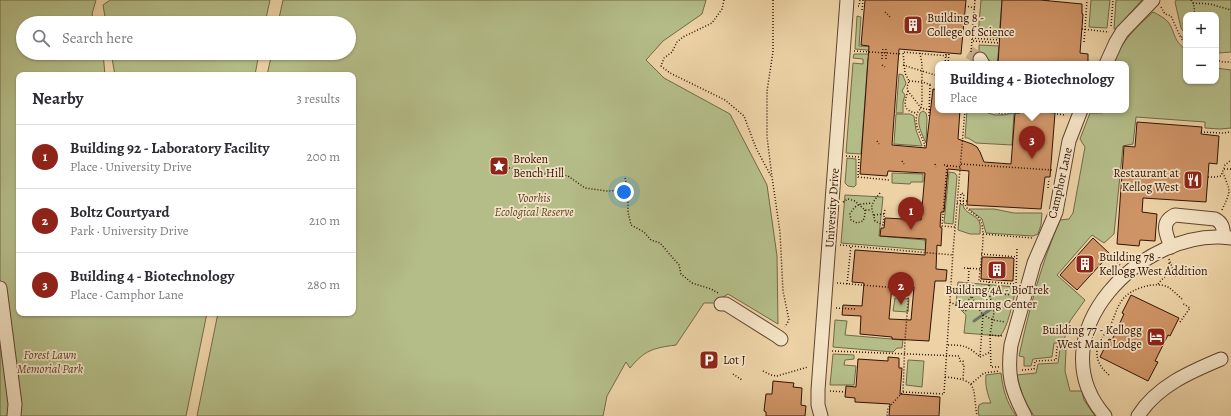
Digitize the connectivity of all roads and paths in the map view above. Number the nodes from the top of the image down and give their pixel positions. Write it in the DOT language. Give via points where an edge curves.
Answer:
graph roads {
  1 [pos="724,0"];
  2 [pos="773,0"];
  3 [pos="847,0"];
  4 [pos="863,0"];
  5 [pos="975,0"];
  6 [pos="1087,0"];
  7 [pos="1113,0"];
  8 [pos="1191,0"];
  9 [pos="1156,2"];
  10 [pos="1193,3"];
  11 [pos="965,6"];
  12 [pos="975,8"];
  13 [pos="862,10"];
  14 [pos="1231,10"];
  15 [pos="885,12"];
  16 [pos="1195,12"];
  17 [pos="891,18"];
  18 [pos="1111,26"];
  19 [pos="1082,29"];
  20 [pos="1085,30"];
  21 [pos="1111,32"];
  22 [pos="1183,36"];
  23 [pos="972,38"];
  24 [pos="1181,38"];
  25 [pos="999,40"];
  26 [pos="972,41"];
  27 [pos="1183,41"];
  28 [pos="1084,42"];
  29 [pos="999,43"];
  30 [pos="883,47"];
  31 [pos="886,47"];
  32 [pos="852,51"];
  33 [pos="886,53"];
  34 [pos="920,53"];
  35 [pos="946,53"];
  36 [pos="949,53"];
  37 [pos="903,54"];
  38 [pos="948,56"];
  39 [pos="882,59"];
  40 [pos="886,59"];
  41 [pos="978,60"];
  42 [pos="946,61"];
  43 [pos="947,61"];
  44 [pos="1107,61"];
  45 [pos="1219,61"];
  46 [pos="1231,62"];
  47 [pos="882,65"];
  48 [pos="904,65"];
  49 [pos="885,67"];
  50 [pos="922,71"];
  51 [pos="935,75"];
  52 [pos="909,81"];
  53 [pos="922,82"];
  54 [pos="930,84"];
  55 [pos="932,86"];
  56 [pos="908,91"];
  57 [pos="931,106"];
  58 [pos="921,108"];
  59 [pos="930,111"];
  60 [pos="917,113"];
  61 [pos="965,113"];
  62 [pos="998,113"];
  63 [pos="1008,113"];
  64 [pos="1080,113"];
  65 [pos="1057,114"];
  66 [pos="929,116"];
  67 [pos="1066,120"];
  68 [pos="1201,132"];
  69 [pos="1231,132"];
  70 [pos="877,141"];
  71 [pos="879,144"];
  72 [pos="924,148"];
  73 [pos="845,155"];
  74 [pos="1231,160"];
  75 [pos="902,161"];
  76 [pos="904,164"];
  77 [pos="961,164"];
  78 [pos="944,165"];
  79 [pos="947,166"];
  80 [pos="961,167"];
  81 [pos="503,168"];
  82 [pos="1224,169"];
  83 [pos="1231,169"];
  84 [pos="1051,170"];
  85 [pos="1223,173"];
  86 [pos="772,177"];
  87 [pos="1208,177"];
  88 [pos="625,178"];
  89 [pos="889,180"];
  90 [pos="628,190"];
  91 [pos="880,193"];
  92 [pos="967,201"];
  93 [pos="842,203"];
  94 [pos="872,203"];
  95 [pos="957,203"];
  96 [pos="963,203"];
  97 [pos="858,204"];
  98 [pos="885,208"];
  99 [pos="865,210"];
  100 [pos="871,210"];
  101 [pos="1221,212"];
  102 [pos="884,214"];
  103 [pos="873,215"];
  104 [pos="955,227"];
  105 [pos="983,234"];
  106 [pos="1037,237"];
  107 [pos="1228,238"];
  108 [pos="838,245"];
  109 [pos="851,246"];
  110 [pos="1170,251"];
  111 [pos="981,254"];
  112 [pos="953,255"];
  113 [pos="1111,256"];
  114 [pos="1017,257"];
  115 [pos="1170,260"];
  116 [pos="1119,264"];
  117 [pos="964,268"];
  118 [pos="969,268"];
  119 [pos="981,269"];
  120 [pos="949,273"];
  121 [pos="952,274"];
  122 [pos="1176,278"];
  123 [pos="989,282"];
  124 [pos="835,283"];
  125 [pos="847,284"];
  126 [pos="1015,284"];
  127 [pos="1158,284"];
  128 [pos="0,288"];
  129 [pos="989,293"];
  130 [pos="1015,295"];
  131 [pos="972,297"];
  132 [pos="1182,299"];
  133 [pos="950,302"];
  134 [pos="1182,303"];
  135 [pos="723,304"];
  136 [pos="834,308"];
  137 [pos="855,309"];
  138 [pos="983,316"];
  139 [pos="993,320"];
  140 [pos="1180,322"];
  141 [pos="1007,323"];
  142 [pos="990,336"];
  143 [pos="779,338"];
  144 [pos="947,345"];
  145 [pos="1068,348"];
  146 [pos="830,351"];
  147 [pos="990,352"];
  148 [pos="905,354"];
  149 [pos="946,355"];
  150 [pos="980,357"];
  151 [pos="1221,360"];
  152 [pos="808,367"];
  153 [pos="1021,370"];
  154 [pos="763,371"];
  155 [pos="1002,371"];
  156 [pos="733,374"];
  157 [pos="1109,375"];
  158 [pos="945,377"];
  159 [pos="963,379"];
  160 [pos="742,380"];
  161 [pos="971,384"];
  162 [pos="828,391"];
  163 [pos="846,392"];
  164 [pos="903,392"];
  165 [pos="14,416"];
  166 [pos="821,416"];
  167 [pos="887,416"];
  168 [pos="977,416"];
  169 [pos="1026,416"];
  170 [pos="1105,416"];
  171 [pos="1138,416"];
  1 -- 86 [label="path" via="722,9 712,23 677,42 661,66 725,100 744,116 756,148"];
  2 -- 86 [label="path" via="773,52 767,91 767,138"];
  3 -- 166 [label="street, University Drive" via="818,390"];
  4 -- 13 [label="path"];
  5 -- 12 [label="path"];
  6 -- 20 [label="path"];
  7 -- 18 [label="path"];
  8 -- 10 [label="path"];
  9 -- 24 [label="path" via="1165,14 1171,16"];
  9 -- 44 [label="street" via="1122,32"];
  10 -- 14 [label="path" via="1210,4"];
  10 -- 16 [label="path"];
  11 -- 12 [label="path"];
  12 -- 23 [label="path"];
  15 -- 17 [label="path"];
  19 -- 20 [label="path"];
  20 -- 21 [label="path"];
  20 -- 28 [label="path"];
  22 -- 24 [label="path"];
  23 -- 25 [label="path"];
  23 -- 26 [label="path"];
  24 -- 27 [label="path"];
  26 -- 29 [label="path"];
  26 -- 41 [label="path"];
  30 -- 39 [label="path, bridge"];
  31 -- 33 [label="path"];
  32 -- 33 [label="path"];
  33 -- 37 [label="path"];
  33 -- 40 [label="path"];
  34 -- 37 [label="path"];
  34 -- 38 [label="path"];
  34 -- 50 [label="path"];
  35 -- 42 [label="path, bridge"];
  36 -- 38 [label="path"];
  37 -- 48 [label="path"];
  38 -- 43 [label="path"];
  45 -- 46 [label="path"];
  47 -- 49 [label="path"];
  48 -- 50 [label="path"];
  48 -- 52 [label="path" via="905,76"];
  50 -- 51 [label="path"];
  50 -- 53 [label="path"];
  52 -- 53 [label="path"];
  52 -- 56 [label="path"];
  53 -- 54 [label="path"];
  53 -- 58 [label="path"];
  54 -- 55 [label="path"];
  54 -- 59 [label="path"];
  56 -- 58 [label="path"];
  56 -- 60 [label="path" via="906,108"];
  57 -- 59 [label="path"];
  58 -- 59 [label="path"];
  58 -- 60 [label="path"];
  59 -- 66 [label="path"];
  60 -- 72 [label="path" via="917,127"];
  61 -- 77 [label="path"];
  62 -- 63 [label="path"];
  64 -- 169 [label="street, Camphor Lane" via="1069,141 1056,212 1034,263 1011,345 1011,385"];
  65 -- 67 [label="path" via="1067,116"];
  68 -- 69 [label="path"];
  70 -- 71 [label="path"];
  73 -- 89 [label="path" via="860,157 858,177"];
  74 -- 82 [label="path"];
  75 -- 76 [label="path"];
  77 -- 80 [label="path"];
  77 -- 84 [label="path"];
  78 -- 79 [label="path"];
  79 -- 80 [label="path"];
  79 -- 104 [label="path" via="942,226"];
  80 -- 95 [label="path"];
  81 -- 90 [label="path" via="568,176 585,188"];
  82 -- 83 [label="path"];
  82 -- 85 [label="path"];
  85 -- 87 [label="path" via="1221,176"];
  85 -- 101 [label="path" via="1230,193"];
  86 -- 143 [label="path" via="780,232 783,291 789,320"];
  88 -- 90 [label="path"];
  90 -- 135 [label="path" via="631,225 644,232 651,240 660,243 679,266 681,274 692,283 725,296"];
  91 -- 94 [label="path"];
  92 -- 96 [label="path, bridge" via="960,201 961,193 964,194"];
  93 -- 97 [label="path" via="848,199"];
  94 -- 97 [label="path"];
  94 -- 100 [label="path"];
  95 -- 96 [label="path"];
  95 -- 104 [label="path"];
  96 -- 105 [label="path" via="967,210 979,219"];
  97 -- 99 [label="path"];
  97 -- 99 [label="path" via="852,209 851,220 857,223 863,221"];
  98 -- 102 [label="path"];
  99 -- 100 [label="path"];
  100 -- 103 [label="path"];
  102 -- 103 [label="path"];
  102 -- 103 [label="path" via="883,225 875,221"];
  104 -- 112 [label="path"];
  105 -- 106 [label="path"];
  105 -- 111 [label="path"];
  107 -- 110 [label="street" via="1189,241"];
  107 -- 110 [label="street" via="1220,221 1175,214 1165,226"];
  108 -- 109 [label="path"];
  109 -- 112 [label="path"];
  109 -- 125 [label="path"];
  110 -- 115 [label="path"];
  110 -- 170 [label="street" via="1140,263 1125,275 1098,305 1086,332 1083,353 1085,382"];
  111 -- 114 [label="path"];
  111 -- 123 [label="path" via="979,281"];
  112 -- 121 [label="path"];
  113 -- 116 [label="path"];
  115 -- 122 [label="path"];
  115 -- 127 [label="path" via="1168,273"];
  117 -- 118 [label="path, bridge"];
  118 -- 119 [label="path, bridge"];
  118 -- 131 [label="path" via="968,288"];
  120 -- 121 [label="path"];
  121 -- 133 [label="path"];
  123 -- 126 [label="path"];
  123 -- 129 [label="path"];
  124 -- 125 [label="path"];
  125 -- 148 [label="path" via="909,289"];
  127 -- 132 [label="path" via="1167,286"];
  127 -- 157 [label="path" via="1128,294 1122,300 1102,337 1097,351 1098,358 1102,369"];
  128 -- 165 [label="street" via="15,404"];
  129 -- 130 [label="path"];
  129 -- 139 [label="path" via="994,312"];
  131 -- 133 [label="path" via="965,311"];
  131 -- 138 [label="path"];
  133 -- 144 [label="path"];
  134 -- 140 [label="path" via="1190,308"];
  135 -- 143 [label="street"];
  136 -- 137 [label="path"];
  138 -- 139 [label="path"];
  138 -- 150 [label="path"];
  139 -- 141 [label="path"];
  139 -- 142 [label="path"];
  144 -- 149 [label="path"];
  144 -- 150 [label="path" via="961,345"];
  145 -- 153 [label="path" via="1057,347 1056,360 1035,361 1034,369"];
  146 -- 148 [label="path"];
  147 -- 150 [label="path"];
  148 -- 149 [label="path"];
  148 -- 164 [label="path"];
  149 -- 158 [label="path"];
  149 -- 159 [label="path" via="959,356 960,361 963,361"];
  151 -- 171 [label="street" via="1191,372 1169,385 1154,397"];
  152 -- 154 [label="path" via="777,376"];
  155 -- 161 [label="path" via="984,373"];
  156 -- 160 [label="path"];
  158 -- 159 [label="path"];
  158 -- 164 [label="path" via="944,394"];
  159 -- 161 [label="path"];
  161 -- 168 [label="path"];
  162 -- 163 [label="path"];
  164 -- 167 [label="path" via="888,408"];
}
